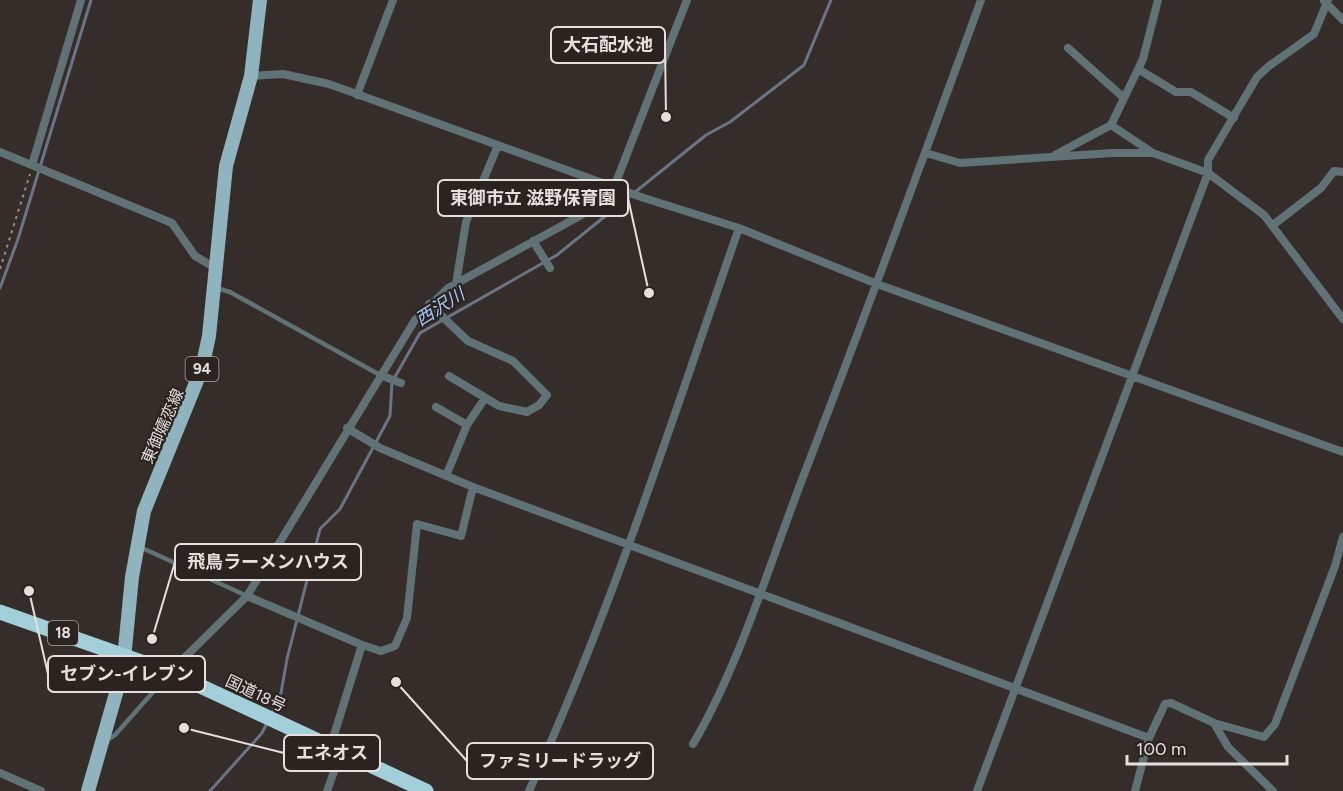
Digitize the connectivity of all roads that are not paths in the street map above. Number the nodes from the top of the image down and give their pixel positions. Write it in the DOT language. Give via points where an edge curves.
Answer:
graph roads {
  1 [pos="81,0"];
  2 [pos="260,0"];
  3 [pos="393,0"];
  4 [pos="687,0"];
  5 [pos="981,0"];
  6 [pos="1158,0"];
  7 [pos="1326,1"];
  8 [pos="1343,20"];
  9 [pos="1068,48"];
  10 [pos="1138,69"];
  11 [pos="251,76"];
  12 [pos="357,95"];
  13 [pos="1124,98"];
  14 [pos="1234,118"];
  15 [pos="1110,125"];
  16 [pos="498,145"];
  17 [pos="0,152"];
  18 [pos="926,153"];
  19 [pos="1153,153"];
  20 [pos="1054,156"];
  21 [pos="32,165"];
  22 [pos="1343,172"];
  23 [pos="1208,173"];
  24 [pos="616,187"];
  25 [pos="1273,225"];
  26 [pos="739,228"];
  27 [pos="533,241"];
  28 [pos="214,267"];
  29 [pos="550,268"];
  30 [pos="456,284"];
  31 [pos="877,284"];
  32 [pos="213,288"];
  33 [pos="429,304"];
  34 [pos="1343,319"];
  35 [pos="449,376"];
  36 [pos="383,377"];
  37 [pos="1133,377"];
  38 [pos="401,383"];
  39 [pos="485,398"];
  40 [pos="436,407"];
  41 [pos="467,425"];
  42 [pos="347,428"];
  43 [pos="1343,452"];
  44 [pos="446,476"];
  45 [pos="473,487"];
  46 [pos="1343,537"];
  47 [pos="628,543"];
  48 [pos="137,545"];
  49 [pos="759,592"];
  50 [pos="247,596"];
  51 [pos="0,612"];
  52 [pos="362,645"];
  53 [pos="126,655"];
  54 [pos="170,672"];
  55 [pos="1017,688"];
  56 [pos="1214,723"];
  57 [pos="334,735"];
  58 [pos="1149,738"];
  59 [pos="104,741"];
  60 [pos="693,744"];
  61 [pos="341,752"];
  62 [pos="0,772"];
  63 [pos="41,791"];
  64 [pos="88,791"];
  65 [pos="327,791"];
  66 [pos="426,791"];
  67 [pos="529,791"];
  68 [pos="976,791"];
  69 [pos="1135,791"];
  70 [pos="1273,791"];
  1 -- 21 [label="street"];
  2 -- 11 [label="main road, 東御嬬恋線 / 94"];
  3 -- 12 [label="street"];
  4 -- 24 [label="street"];
  5 -- 18 [label="street"];
  6 -- 10 [label="street"];
  7 -- 8 [label="street"];
  7 -- 14 [label="street" via="1314,34 1257,77"];
  9 -- 13 [label="street"];
  10 -- 13 [label="street"];
  10 -- 14 [label="street" via="1176,92 1191,92"];
  11 -- 12 [label="street" via="283,74"];
  11 -- 28 [label="main road, 東御嬬恋線 / 94" via="230,142"];
  12 -- 16 [label="street"];
  13 -- 15 [label="street"];
  14 -- 23 [label="street" via="1209,160"];
  15 -- 19 [label="street"];
  15 -- 20 [label="street"];
  16 -- 24 [label="street"];
  16 -- 30 [label="street" via="466,222"];
  17 -- 21 [label="street"];
  18 -- 20 [label="street" via="960,163"];
  18 -- 31 [label="street"];
  19 -- 20 [label="street"];
  19 -- 23 [label="street"];
  21 -- 28 [label="street" via="172,223 195,256"];
  22 -- 25 [label="street" via="1334,171 1321,188"];
  23 -- 25 [label="street"];
  23 -- 37 [label="street"];
  24 -- 26 [label="street"];
  24 -- 27 [label="street" via="609,200"];
  25 -- 34 [label="street"];
  26 -- 31 [label="street"];
  26 -- 47 [label="street"];
  27 -- 29 [label="street"];
  27 -- 30 [label="street"];
  28 -- 32 [label="main road, 東御嬬恋線 / 94"];
  30 -- 33 [label="street"];
  31 -- 37 [label="street"];
  31 -- 49 [label="street"];
  32 -- 36 [label="lane" via="230,292"];
  32 -- 48 [label="main road, 東御嬬恋線 / 94" via="202,368 147,502"];
  33 -- 36 [label="street" via="415,320"];
  33 -- 39 [label="street" via="468,341 513,362 547,395 527,412 499,406"];
  35 -- 39 [label="street"];
  36 -- 38 [label="street"];
  36 -- 42 [label="street"];
  37 -- 43 [label="street"];
  37 -- 55 [label="street"];
  39 -- 41 [label="street"];
  40 -- 41 [label="street"];
  41 -- 44 [label="street"];
  42 -- 44 [label="street" via="380,448"];
  42 -- 50 [label="street"];
  44 -- 45 [label="street"];
  45 -- 47 [label="street"];
  45 -- 52 [label="street" via="461,536 417,524 407,618 396,646 381,651"];
  46 -- 56 [label="street" via="1275,724 1264,737"];
  47 -- 49 [label="street"];
  47 -- 67 [label="street" via="563,717"];
  48 -- 50 [label="lane"];
  48 -- 53 [label="main road, 東御嬬恋線 / 94"];
  49 -- 55 [label="street"];
  49 -- 60 [label="street" via="713,710"];
  50 -- 52 [label="street"];
  50 -- 54 [label="street"];
  51 -- 53 [label="highway, 国道18号 / 18"];
  52 -- 57 [label="street"];
  53 -- 54 [label="highway, 国道18号 / 18"];
  53 -- 59 [label="main road, 東御嬬恋線 / 94"];
  54 -- 59 [label="lane" via="115,735"];
  54 -- 61 [label="highway, 国道18号 / 18"];
  55 -- 58 [label="street"];
  55 -- 68 [label="street"];
  56 -- 58 [label="street" via="1171,703 1165,704"];
  56 -- 70 [label="street" via="1228,747"];
  58 -- 69 [label="street"];
  59 -- 64 [label="main road, 東御嬬恋線 / 94"];
  61 -- 65 [label="street"];
  61 -- 66 [label="highway, 国道18号 / 18"];
  62 -- 63 [label="street"];
}
